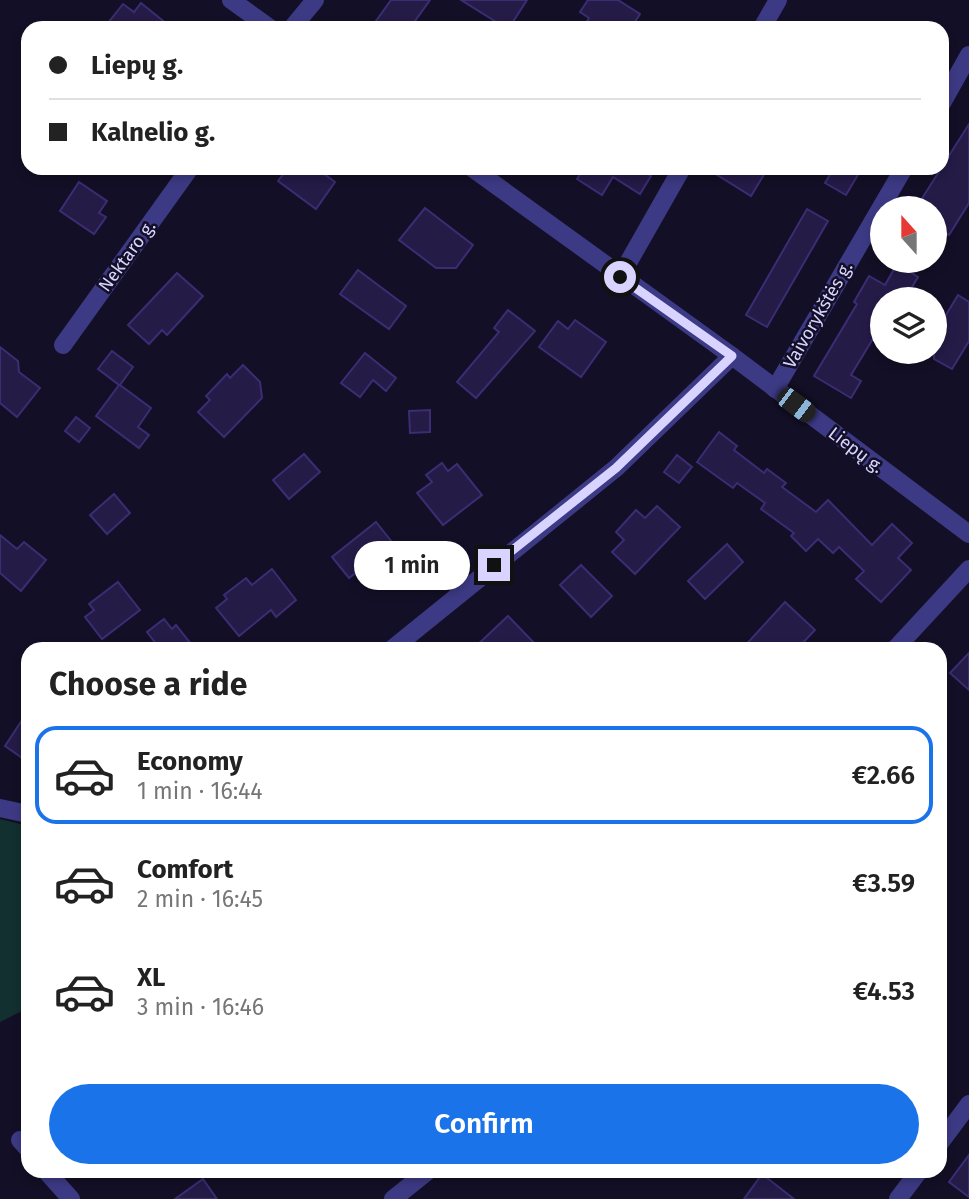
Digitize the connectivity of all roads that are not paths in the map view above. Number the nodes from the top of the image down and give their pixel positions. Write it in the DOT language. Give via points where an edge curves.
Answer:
graph roads {
  1 [pos="231,0"];
  2 [pos="315,0"];
  3 [pos="778,0"];
  4 [pos="260,21"];
  5 [pos="298,21"];
  6 [pos="766,21"];
  7 [pos="969,55"];
  8 [pos="949,91"];
  9 [pos="185,175"];
  10 [pos="482,175"];
  11 [pos="678,175"];
  12 [pos="900,175"];
  13 [pos="620,277"];
  14 [pos="63,345"];
  15 [pos="732,356"];
  16 [pos="775,389"];
  17 [pos="969,534"];
  18 [pos="969,569"];
  19 [pos="401,642"];
  20 [pos="901,642"];
  21 [pos="0,808"];
  22 [pos="21,812"];
  23 [pos="969,1104"];
  24 [pos="947,1134"];
  25 [pos="53,1178"];
  26 [pos="419,1178"];
  27 [pos="914,1178"];
  28 [pos="71,1199"];
  29 [pos="393,1199"];
  30 [pos="898,1199"];
  1 -- 4 [label="street"];
  2 -- 5 [label="street"];
  3 -- 6 [label="street"];
  7 -- 8 [label="street"];
  9 -- 14 [label="street, Nektaro g."];
  10 -- 13 [label="street, Liepų g."];
  11 -- 13 [label="street"];
  12 -- 16 [label="street, Vaivorykštės g."];
  13 -- 15 [label="street, Liepų g."];
  15 -- 16 [label="street, Liepų g."];
  15 -- 19 [label="street" via="616,468"];
  16 -- 17 [label="street, Liepų g."];
  18 -- 20 [label="street"];
  21 -- 22 [label="street"];
  23 -- 24 [label="street"];
  25 -- 28 [label="street"];
  26 -- 29 [label="street"];
  27 -- 30 [label="street"];
}
